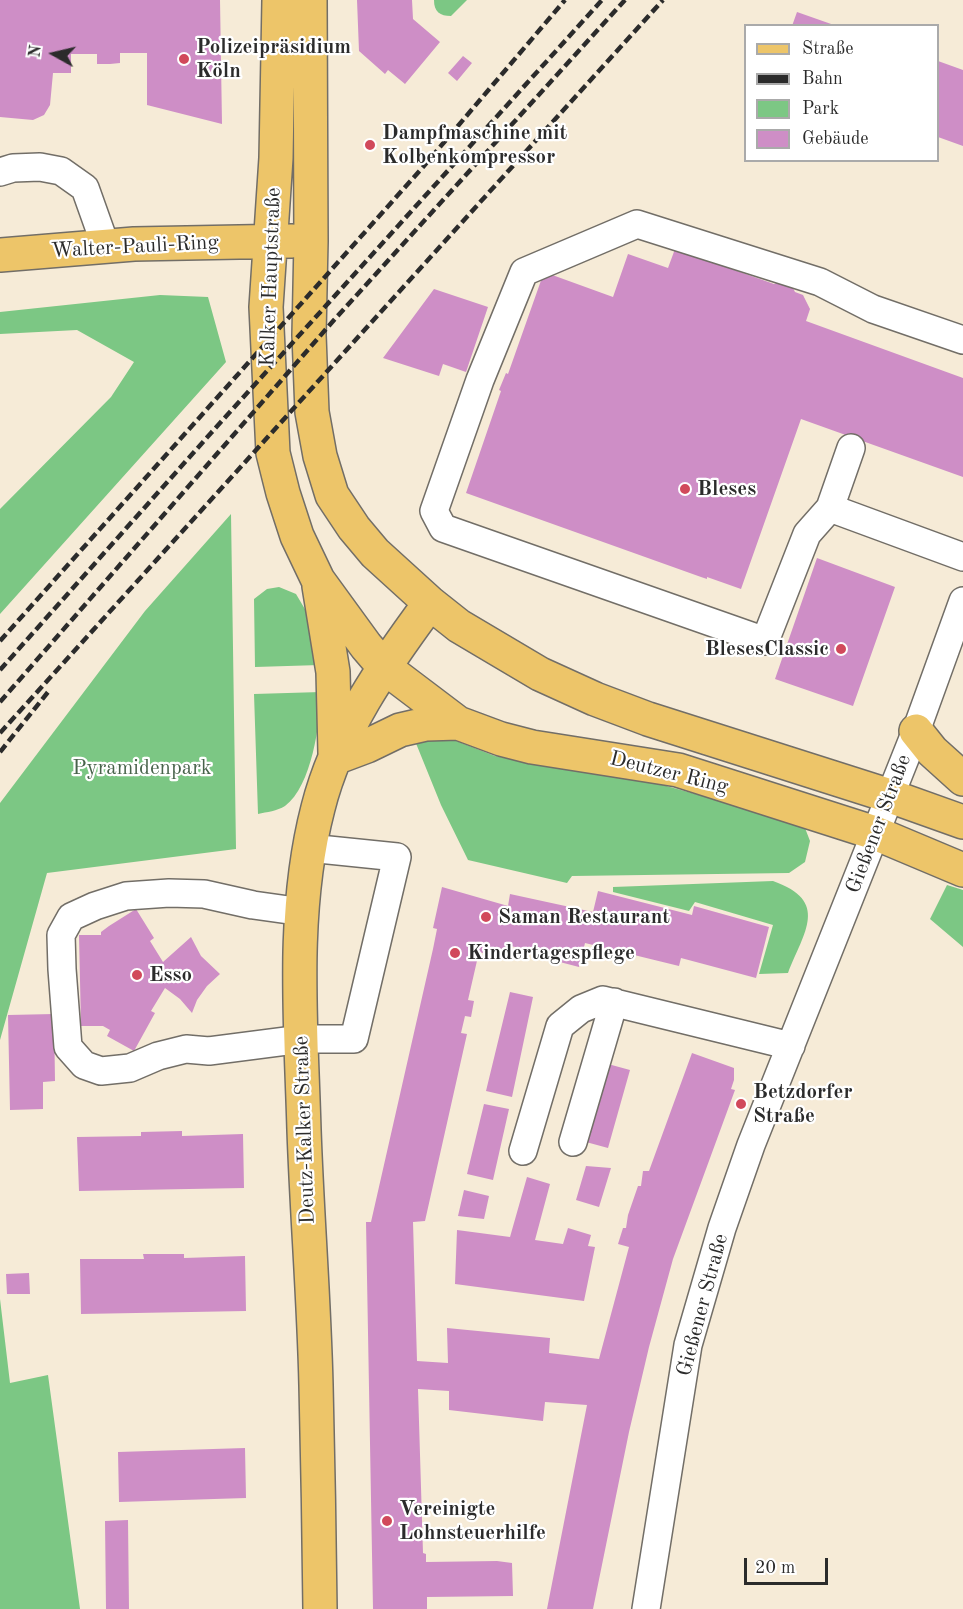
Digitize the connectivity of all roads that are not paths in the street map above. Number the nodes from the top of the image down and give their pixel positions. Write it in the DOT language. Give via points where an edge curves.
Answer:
graph roads {
  1 [pos="279,0"];
  2 [pos="310,0"];
  3 [pos="0,172"];
  4 [pos="271,241"];
  5 [pos="311,241"];
  6 [pos="106,247"];
  7 [pos="0,255"];
  8 [pos="963,340"];
  9 [pos="851,448"];
  10 [pos="830,508"];
  11 [pos="963,557"];
  12 [pos="318,580"];
  13 [pos="963,601"];
  14 [pos="430,603"];
  15 [pos="384,668"];
  16 [pos="458,723"];
  17 [pos="916,731"];
  18 [pos="335,758"];
  19 [pos="963,779"];
  20 [pos="890,796"];
  21 [pos="963,822"];
  22 [pos="875,833"];
  23 [pos="309,848"];
  24 [pos="963,870"];
  25 [pos="303,912"];
  26 [pos="614,1002"];
  27 [pos="302,1039"];
  28 [pos="791,1046"];
  29 [pos="573,1142"];
  30 [pos="524,1151"];
  31 [pos="320,1609"];
  32 [pos="646,1609"];
  1 -- 4 [label="main road, Kalker Hauptstraße"];
  2 -- 5 [label="main road, Kalker Hauptstraße"];
  3 -- 6 [label="street" via="40,167 61,171 85,188"];
  4 -- 5 [label="main road, Walter-Pauli-Ring"];
  4 -- 6 [label="main road, Walter-Pauli-Ring"];
  4 -- 12 [label="main road, Kalker Hauptstraße" via="266,307 273,453 297,536"];
  5 -- 14 [label="main road, Kalker Hauptstraße" via="312,412 332,495 375,553"];
  6 -- 7 [label="main road, Walter-Pauli-Ring"];
  8 -- 10 [label="street" via="873,309 820,282 637,224 524,272 480,380 434,511 443,528 765,641 807,534"];
  9 -- 10 [label="street"];
  10 -- 11 [label="street"];
  12 -- 15 [label="main road, Kalker Hauptstraße"];
  12 -- 18 [label="main road" via="333,672"];
  13 -- 17 [label="street, Gießener Straße"];
  14 -- 15 [label="main road, Deutz-Kalker Straße"];
  14 -- 20 [label="main road, Deutzer Ring" via="459,626 540,674 595,699"];
  15 -- 16 [label="main road, Deutzer Ring"];
  15 -- 18 [label="main road, Deutz-Kalker Straße"];
  16 -- 18 [label="main road" via="400,730"];
  16 -- 22 [label="main road, Deutzer Ring" via="532,747 678,770"];
  17 -- 19 [label="main road"];
  17 -- 20 [label="street, Gießener Straße"];
  18 -- 23 [label="main road, Deutz-Kalker Straße" via="318,806"];
  20 -- 21 [label="main road, Deutzer Ring"];
  20 -- 22 [label="street, Gießener Straße"];
  22 -- 24 [label="main road, Deutzer Ring"];
  22 -- 28 [label="street, Gießener Straße"];
  23 -- 25 [label="main road, Deutz-Kalker Straße"];
  23 -- 27 [label="street" via="397,857 354,1039"];
  25 -- 27 [label="main road, Deutz-Kalker Straße"];
  25 -- 27 [label="street" via="204,894 126,896 70,917 61,935 68,1047 84,1065 101,1071 130,1068 186,1049 209,1051"];
  26 -- 28 [label="street"];
  26 -- 29 [label="street"];
  26 -- 30 [label="street" via="603,1000 560,1026"];
  27 -- 31 [label="main road, Deutz-Kalker Straße" via="316,1382"];
  28 -- 32 [label="street, Gießener Straße" via="722,1228 688,1345"];
}
